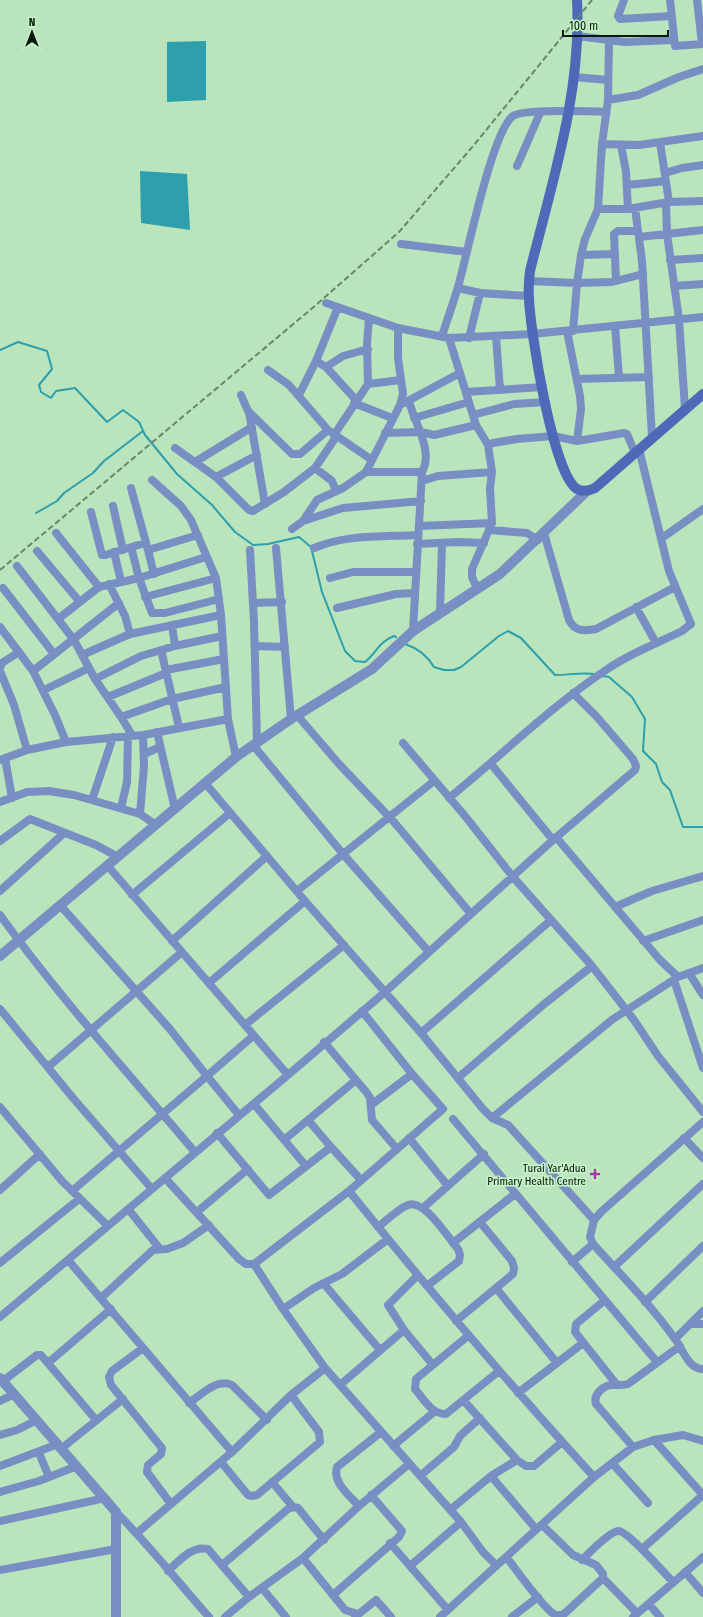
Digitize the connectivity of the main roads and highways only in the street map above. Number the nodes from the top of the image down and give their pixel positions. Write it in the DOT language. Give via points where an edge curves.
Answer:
graph roads {
  1 [pos="577,0"];
  2 [pos="703,394"];
  1 -- 2 [label="main road" via="577,36 569,110 529,281 528,296 532,334 552,436 567,477 578,490 587,491 595,488"];
}
